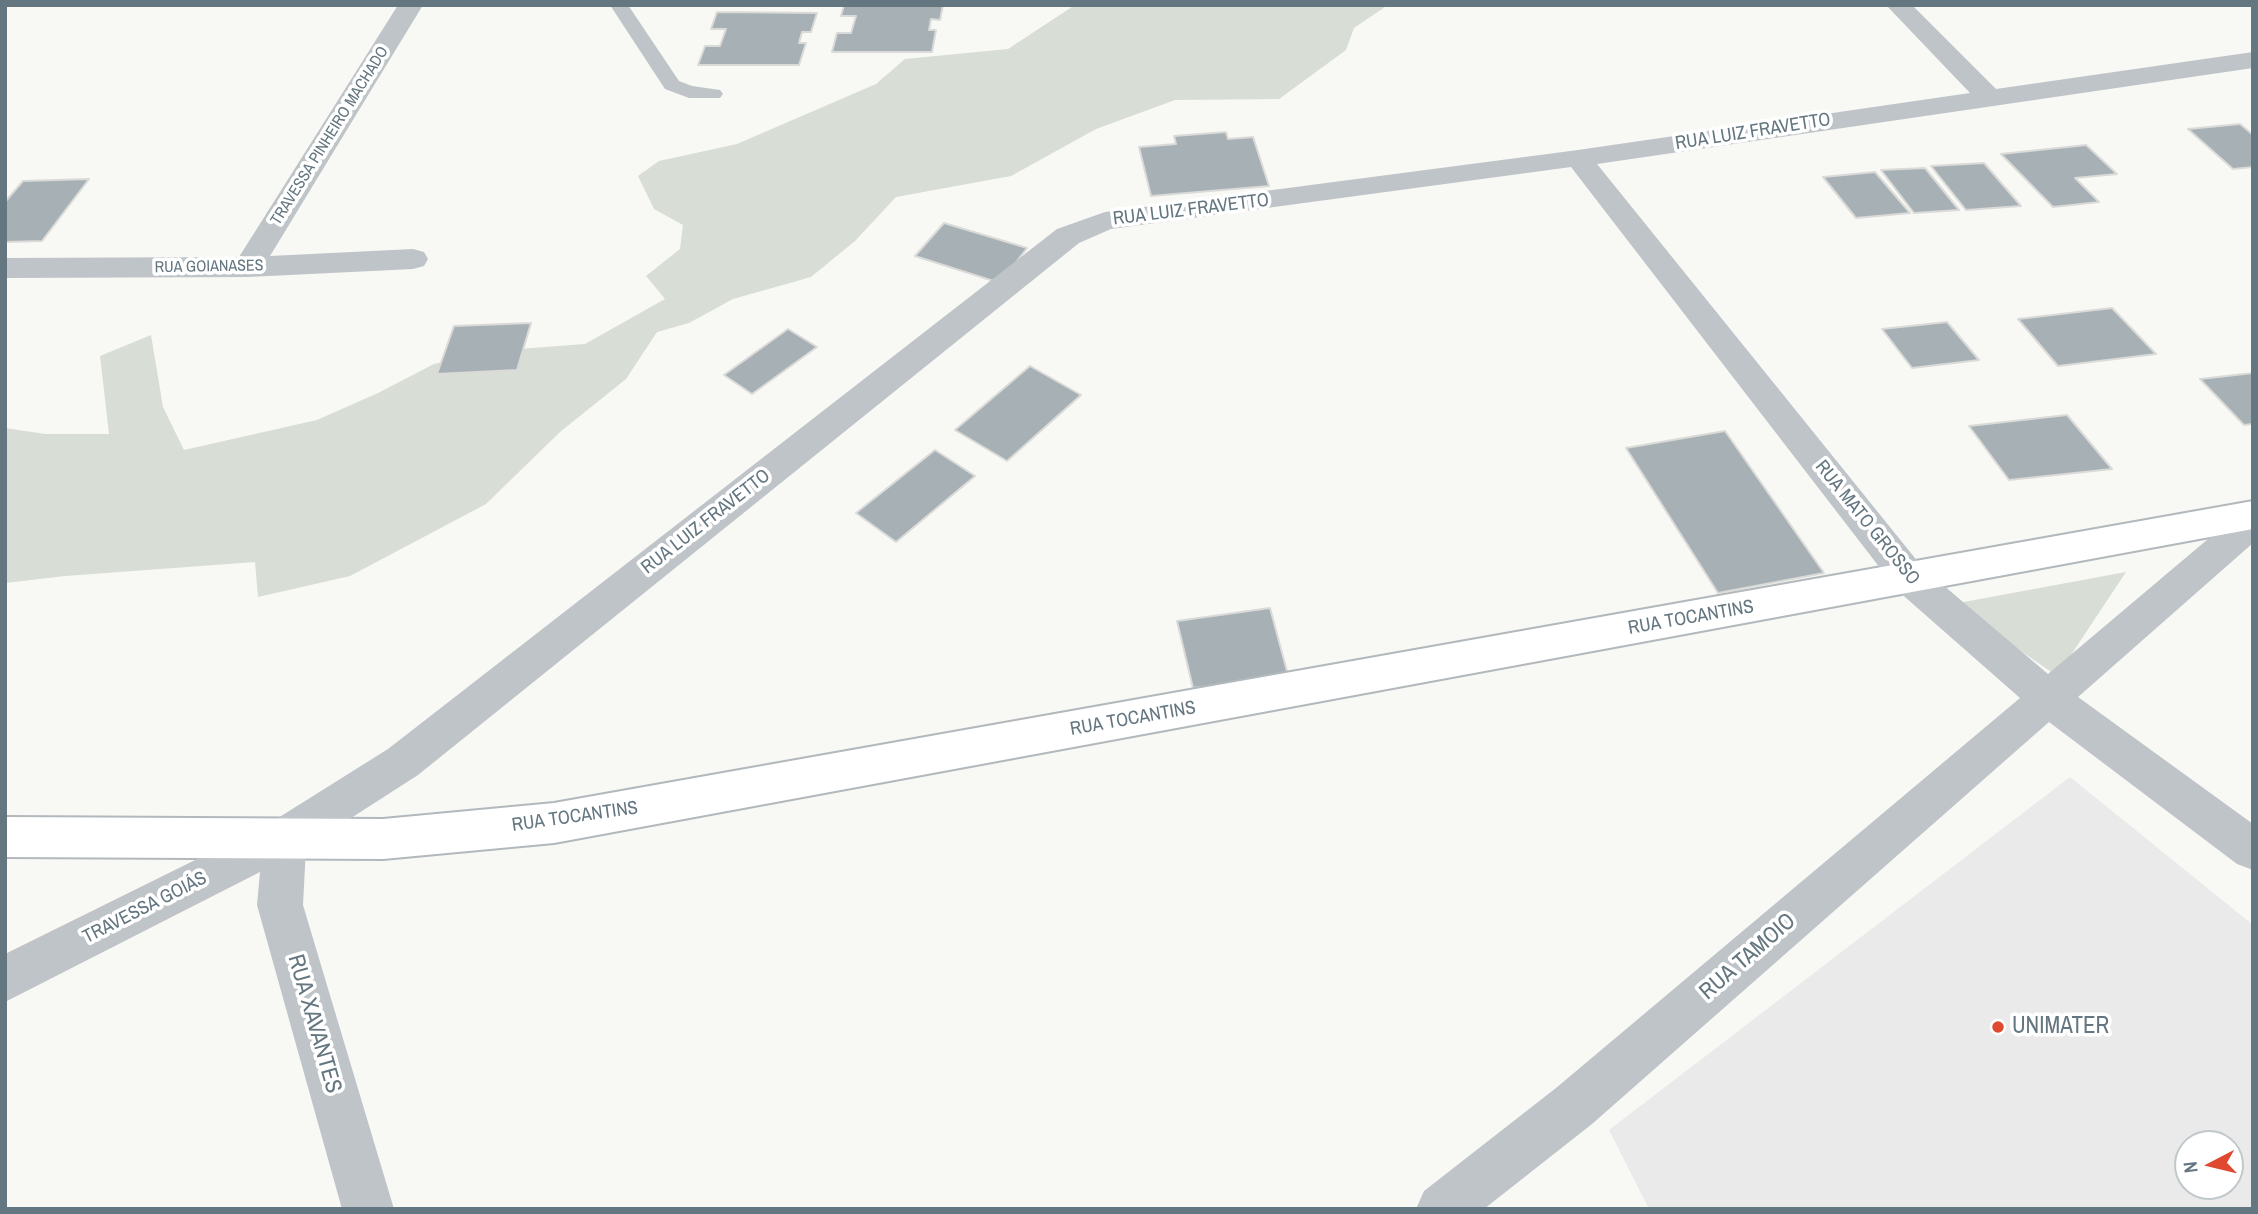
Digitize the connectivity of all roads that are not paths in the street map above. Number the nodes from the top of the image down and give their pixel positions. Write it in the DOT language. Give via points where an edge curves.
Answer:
graph roads {
  1 [pos="411,5"];
  2 [pos="619,5"];
  3 [pos="1898,5"];
  4 [pos="2253,60"];
  5 [pos="713,94"];
  6 [pos="1991,99"];
  7 [pos="1578,158"];
  8 [pos="413,259"];
  9 [pos="248,267"];
  10 [pos="5,268"];
  11 [pos="2253,515"];
  12 [pos="2253,522"];
  13 [pos="1910,579"];
  14 [pos="2049,699"];
  15 [pos="5,837"];
  16 [pos="285,837"];
  17 [pos="2253,850"];
  18 [pos="5,979"];
  19 [pos="368,1209"];
  20 [pos="1442,1209"];
  1 -- 9 [label="street, TRAVESSA PINHEIRO MACHADO"];
  2 -- 5 [label="lane" via="671,85"];
  3 -- 6 [label="street"];
  4 -- 6 [label="street, RUA LUIZ FRAVETTO"];
  6 -- 7 [label="street, RUA LUIZ FRAVETTO"];
  7 -- 13 [label="street, RUA MATO GROSSO"];
  7 -- 16 [label="street, RUA LUIZ FRAVETTO" via="1105,221 1068,236 403,762"];
  8 -- 9 [label="street, RUA GOIANASES"];
  9 -- 10 [label="street, RUA GOIANASES"];
  11 -- 13 [label="main road, RUA TOCANTINS"];
  12 -- 14 [label="street, RUA TAMOIO"];
  13 -- 14 [label="street, RUA MATO GROSSO"];
  13 -- 16 [label="main road, RUA TOCANTINS" via="554,823 383,839"];
  14 -- 17 [label="street, RUA MATO GROSSO"];
  14 -- 20 [label="street, RUA TAMOIO" via="1574,1106"];
  15 -- 16 [label="main road, RUA TOCANTINS"];
  16 -- 18 [label="street, TRAVESSA GOIÁS"];
  16 -- 19 [label="street, RUA XAVANTES" via="280,905"];
}
